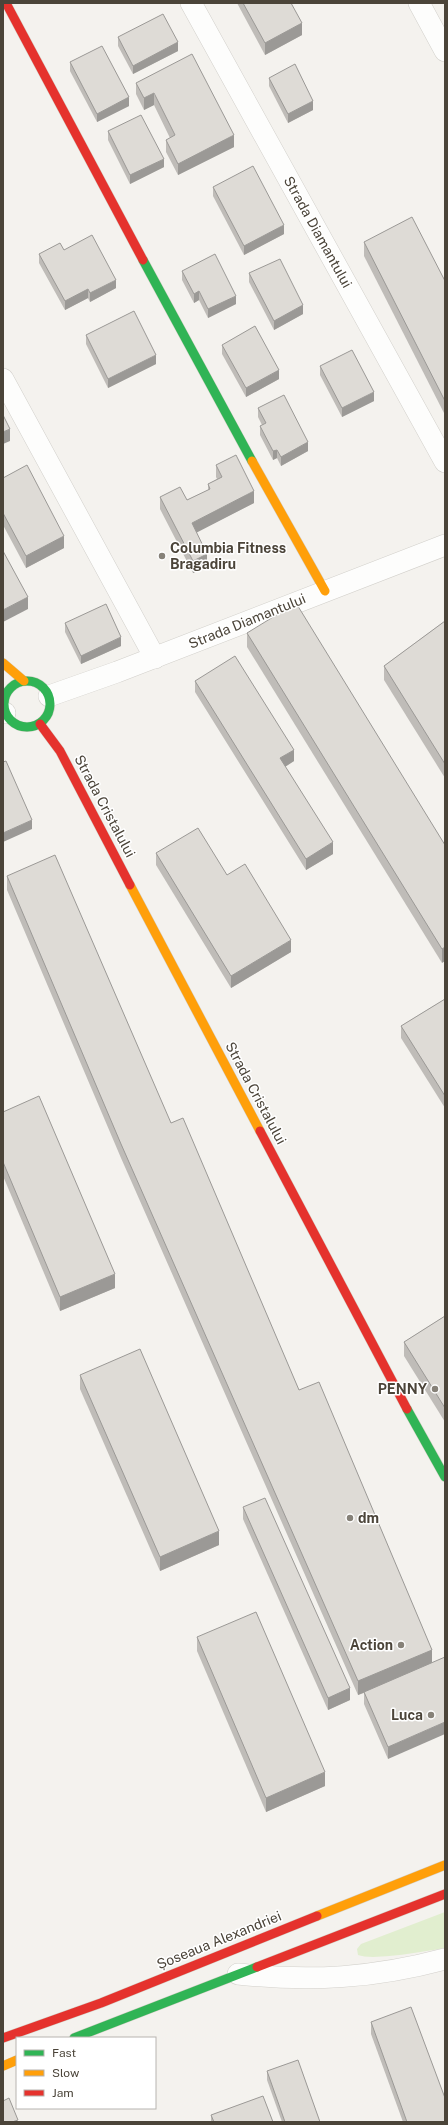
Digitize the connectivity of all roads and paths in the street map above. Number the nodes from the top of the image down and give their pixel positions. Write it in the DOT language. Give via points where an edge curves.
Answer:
graph roads {
  1 [pos="6,3"];
  2 [pos="191,3"];
  3 [pos="419,3"];
  4 [pos="445,51"];
  5 [pos="3,380"];
  6 [pos="445,462"];
  7 [pos="445,545"];
  8 [pos="325,591"];
  9 [pos="155,658"];
  10 [pos="3,663"];
  11 [pos="24,681"];
  12 [pos="49,696"];
  13 [pos="4,705"];
  14 [pos="40,724"];
  15 [pos="445,1477"];
  16 [pos="445,1866"];
  17 [pos="445,1894"];
  18 [pos="445,1959"];
  19 [pos="238,1974"];
  20 [pos="77,2037"];
  21 [pos="3,2038"];
  22 [pos="16,2060"];
  23 [pos="3,2066"];
  1 -- 8 [label="street" via="194,354"];
  2 -- 6 [label="street, Strada Diamantului"];
  3 -- 4 [label="street"];
  5 -- 9 [label="street"];
  7 -- 8 [label="street, Strada Diamantului"];
  8 -- 9 [label="street, Strada Diamantului"];
  9 -- 12 [label="street, Strada Diamantului"];
  10 -- 11 [label="street"];
  11 -- 12 [label="street" via="39,684"];
  11 -- 13 [label="street" via="12,686"];
  12 -- 14 [label="street" via="50,708"];
  13 -- 14 [label="street" via="8,719 20,726 33,727"];
  14 -- 15 [label="street, Strada Cristalului" via="60,751 385,1369"];
  16 -- 21 [label="street, Șoseaua Alexandriei" via="108,2000"];
  17 -- 19 [label="street"];
  18 -- 19 [label="street" via="389,1972 358,1976 282,1979"];
  19 -- 20 [label="street"];
  22 -- 23 [label="street"];
}
